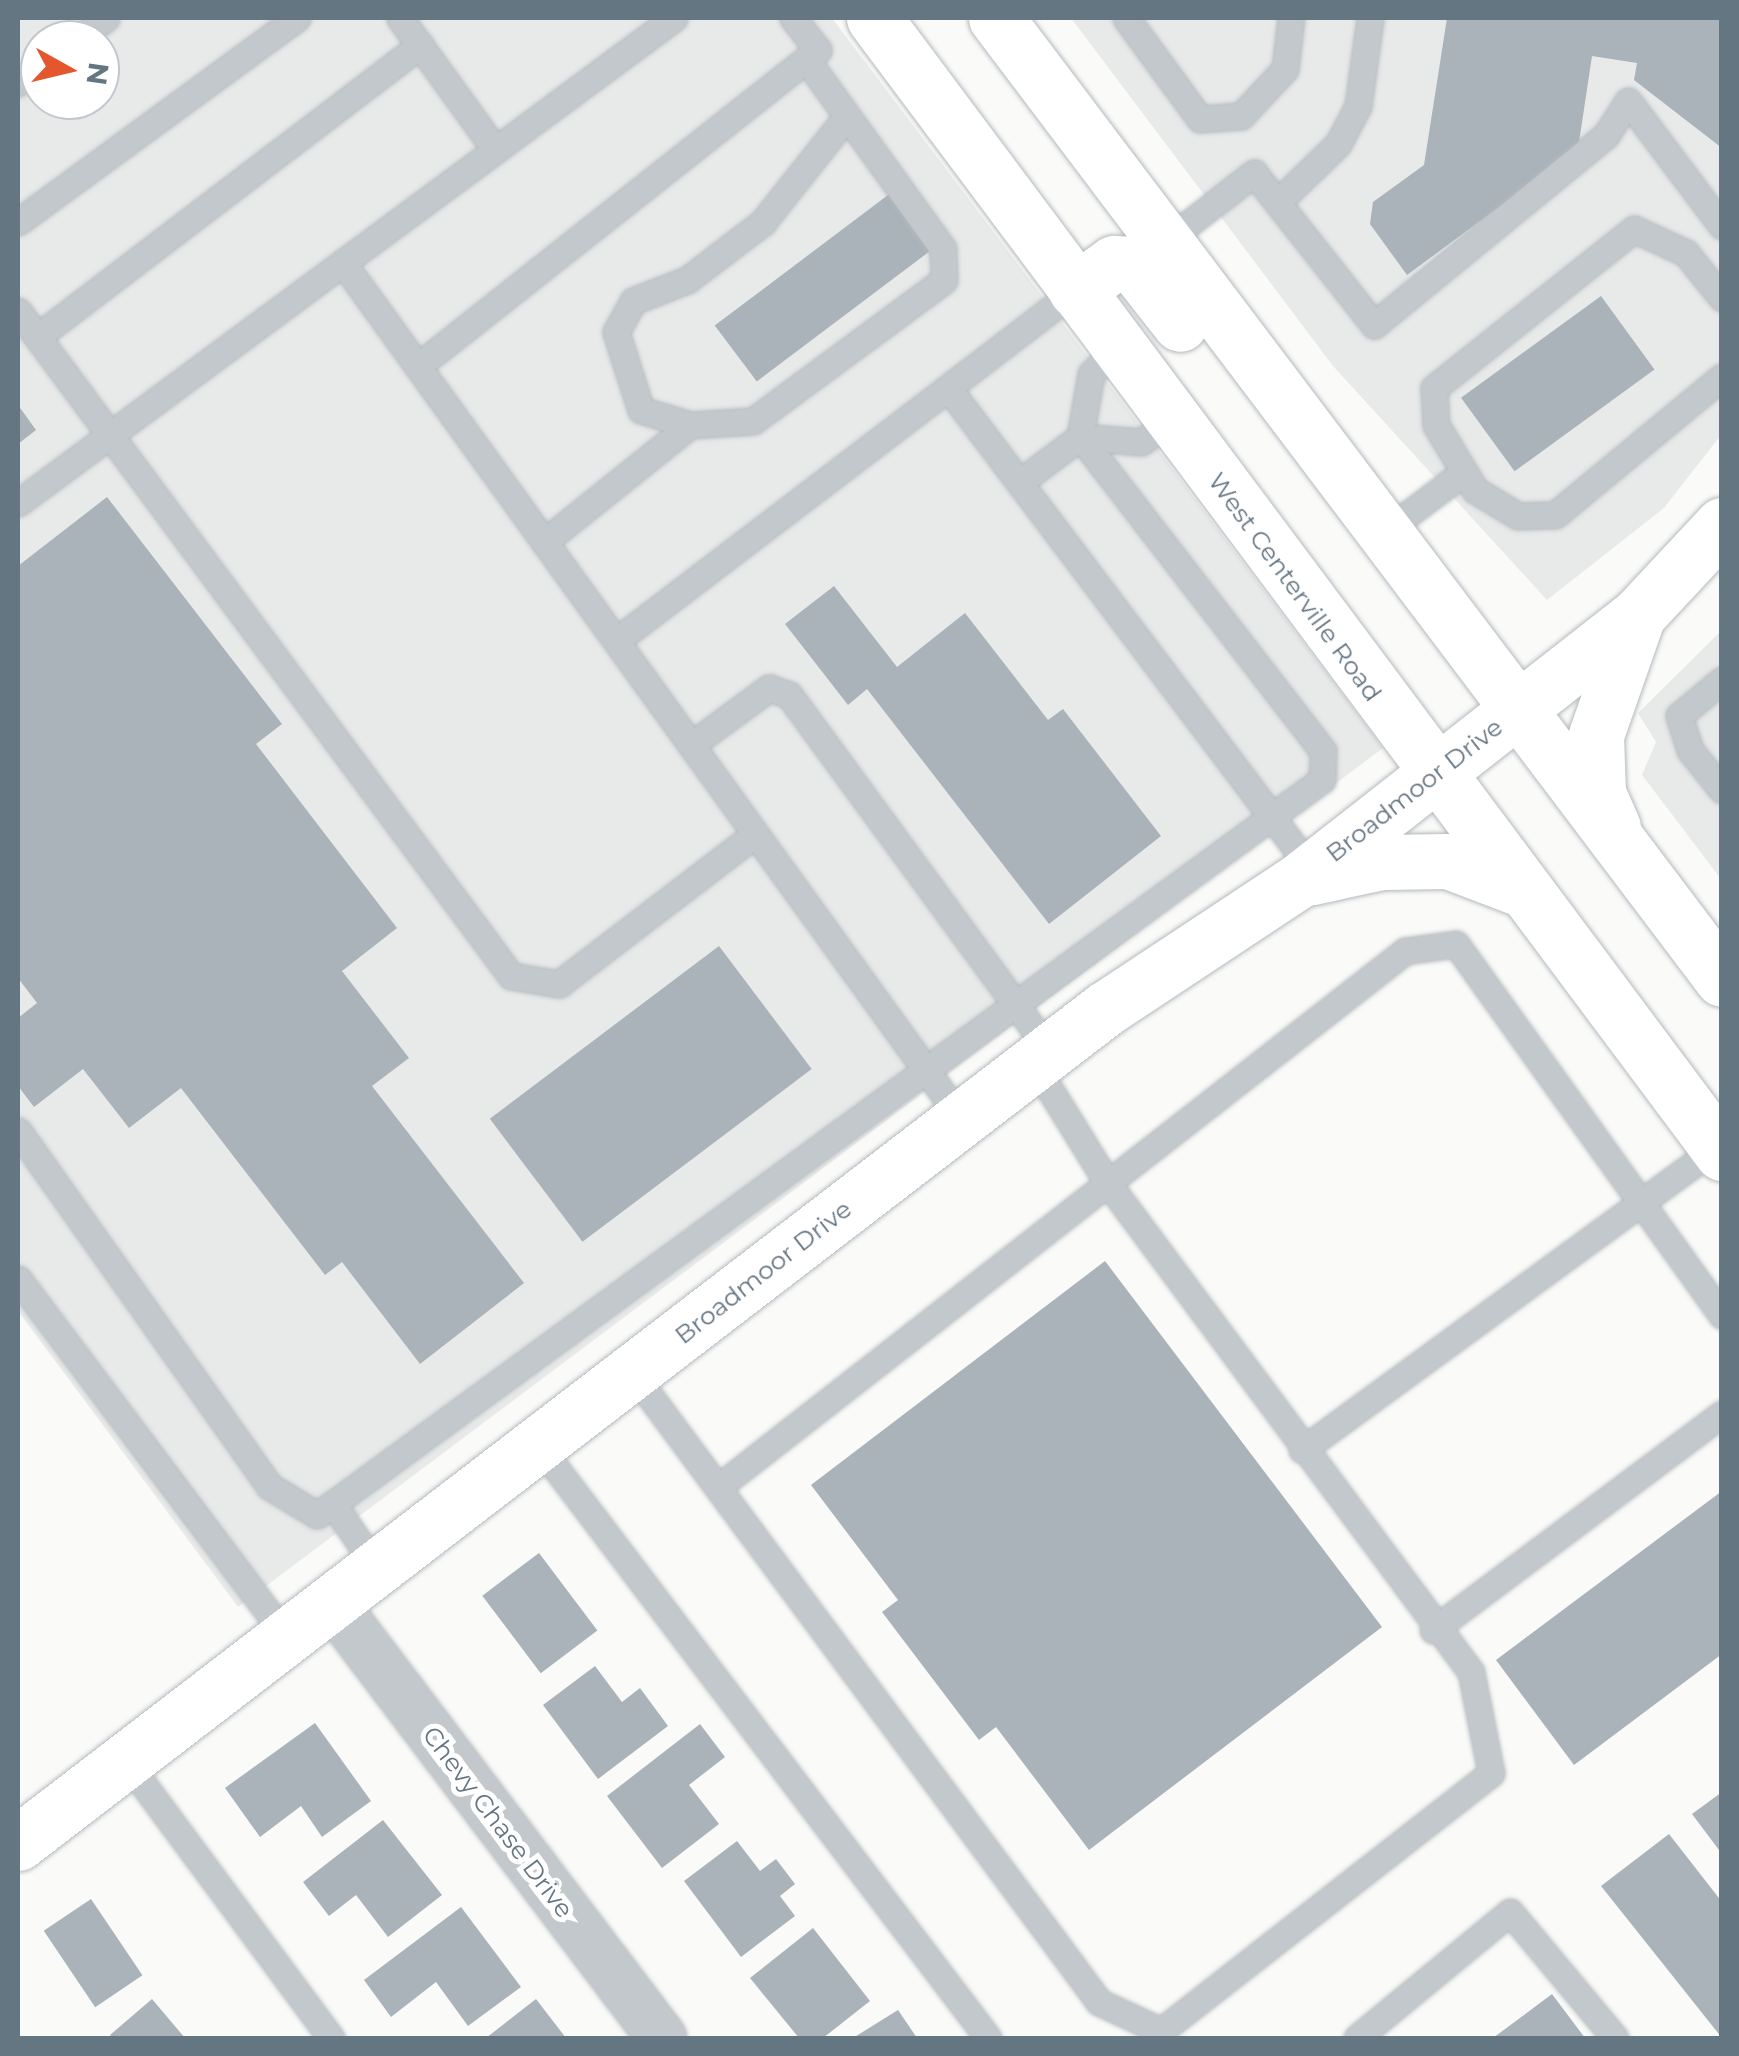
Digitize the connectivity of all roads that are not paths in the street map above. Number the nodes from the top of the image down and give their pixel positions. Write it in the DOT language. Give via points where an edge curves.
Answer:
graph roads {
  1 [pos="297,18"];
  2 [pos="400,18"];
  3 [pos="674,18"];
  4 [pos="793,18"];
  5 [pos="874,18"];
  6 [pos="996,18"];
  7 [pos="1126,18"];
  8 [pos="1292,18"];
  9 [pos="1370,18"];
  10 [pos="420,45"];
  11 [pos="806,59"];
  12 [pos="847,116"];
  13 [pos="495,149"];
  14 [pos="1278,202"];
  15 [pos="18,222"];
  16 [pos="1722,226"];
  17 [pos="1165,242"];
  18 [pos="343,262"];
  19 [pos="1076,290"];
  20 [pos="1722,298"];
  21 [pos="18,310"];
  22 [pos="37,337"];
  23 [pos="1118,347"];
  24 [pos="418,366"];
  25 [pos="1262,372"];
  26 [pos="1722,377"];
  27 [pos="948,388"];
  28 [pos="1172,420"];
  29 [pos="690,424"];
  30 [pos="110,434"];
  31 [pos="1080,437"];
  32 [pos="1464,472"];
  33 [pos="1020,482"];
  34 [pos="18,503"];
  35 [pos="1722,525"];
  36 [pos="1382,532"];
  37 [pos="544,542"];
  38 [pos="1638,615"];
  39 [pos="616,640"];
  40 [pos="1722,680"];
  41 [pos="1516,711"];
  42 [pos="691,745"];
  43 [pos="1435,775"];
  44 [pos="1722,790"];
  45 [pos="1270,817"];
  46 [pos="755,834"];
  47 [pos="1624,852"];
  48 [pos="1306,875"];
  49 [pos="1519,888"];
  50 [pos="1722,979"];
  51 [pos="1016,1009"];
  52 [pos="1042,1058"];
  53 [pos="928,1073"];
  54 [pos="962,1120"];
  55 [pos="18,1132"];
  56 [pos="1720,1150"];
  57 [pos="1107,1182"];
  58 [pos="1639,1200"];
  59 [pos="18,1278"];
  60 [pos="1722,1316"];
  61 [pos="632,1372"];
  62 [pos="1722,1414"];
  63 [pos="540,1446"];
  64 [pos="1302,1450"];
  65 [pos="721,1485"];
  66 [pos="333,1504"];
  67 [pos="379,1570"];
  68 [pos="334,1606"];
  69 [pos="1433,1630"];
  70 [pos="288,1640"];
  71 [pos="126,1762"];
  72 [pos="18,1843"];
  73 [pos="330,2038"];
  74 [pos="662,2038"];
  75 [pos="988,2038"];
  76 [pos="1356,2038"];
  77 [pos="1615,2038"];
  1 -- 15 [label="lane"];
  2 -- 10 [label="lane"];
  3 -- 13 [label="lane"];
  4 -- 11 [label="lane" via="818,50"];
  5 -- 19 [label="main road, West Centerville Road"];
  6 -- 17 [label="main road"];
  7 -- 8 [label="lane" via="1200,119 1241,116 1285,69"];
  9 -- 14 [label="lane" via="1345,131"];
  10 -- 13 [label="lane"];
  10 -- 22 [label="lane"];
  11 -- 12 [label="lane"];
  11 -- 24 [label="lane"];
  12 -- 29 [label="lane" via="763,222 687,280 633,300 616,332 641,410"];
  12 -- 29 [label="lane" via="943,250 944,280 753,421"];
  13 -- 18 [label="lane"];
  14 -- 16 [label="lane" via="1374,325 1606,135 1628,101"];
  14 -- 17 [label="lane" via="1254,172"];
  17 -- 25 [label="main road"];
  18 -- 24 [label="lane"];
  18 -- 30 [label="lane"];
  19 -- 23 [label="main road, West Centerville Road"];
  19 -- 25 [label="main road" via="1114,263 1133,264 1197,345"];
  19 -- 27 [label="lane"];
  20 -- 32 [label="lane" via="1686,252 1634,229 1434,388 1436,425"];
  21 -- 22 [label="lane"];
  22 -- 30 [label="lane"];
  23 -- 28 [label="main road, West Centerville Road"];
  23 -- 31 [label="lane" via="1090,374"];
  24 -- 37 [label="lane"];
  25 -- 36 [label="main road"];
  26 -- 32 [label="lane" via="1555,514 1518,516"];
  27 -- 33 [label="lane"];
  27 -- 39 [label="lane"];
  28 -- 31 [label="lane" via="1141,442"];
  28 -- 43 [label="main road, West Centerville Road"];
  29 -- 37 [label="lane"];
  30 -- 34 [label="lane"];
  30 -- 46 [label="lane" via="511,976 559,984"];
  31 -- 33 [label="lane"];
  31 -- 45 [label="lane" via="1323,751 1322,780"];
  32 -- 36 [label="lane"];
  33 -- 45 [label="lane"];
  35 -- 38 [label="main road"];
  36 -- 41 [label="main road"];
  37 -- 39 [label="lane"];
  38 -- 41 [label="main road, Broadmoor Drive"];
  38 -- 47 [label="main road" via="1596,735 1598,793"];
  39 -- 42 [label="lane"];
  40 -- 44 [label="lane" via="1678,716 1690,750"];
  41 -- 43 [label="main road, Broadmoor Drive"];
  41 -- 47 [label="main road"];
  42 -- 46 [label="lane"];
  42 -- 51 [label="lane" via="780,688"];
  43 -- 48 [label="main road, Broadmoor Drive"];
  43 -- 49 [label="main road, West Centerville Road"];
  45 -- 48 [label="lane"];
  45 -- 51 [label="lane"];
  46 -- 53 [label="lane"];
  47 -- 50 [label="main road"];
  48 -- 49 [label="main road" via="1382,862 1443,861"];
  48 -- 52 [label="main road, Broadmoor Drive"];
  49 -- 56 [label="main road, West Centerville Road"];
  51 -- 52 [label="lane"];
  51 -- 53 [label="lane"];
  52 -- 54 [label="main road, Broadmoor Drive"];
  52 -- 57 [label="lane"];
  53 -- 54 [label="lane"];
  53 -- 66 [label="lane"];
  54 -- 61 [label="main road, Broadmoor Drive"];
  55 -- 66 [label="lane" via="269,1486 318,1515"];
  56 -- 58 [label="lane"];
  57 -- 58 [label="lane" via="1404,951 1456,944"];
  57 -- 64 [label="lane"];
  57 -- 65 [label="lane"];
  58 -- 60 [label="lane"];
  58 -- 64 [label="lane"];
  59 -- 70 [label="lane"];
  61 -- 63 [label="main road, Broadmoor Drive"];
  61 -- 65 [label="lane"];
  62 -- 69 [label="lane"];
  63 -- 67 [label="main road, Broadmoor Drive"];
  63 -- 75 [label="lane"];
  64 -- 69 [label="lane"];
  65 -- 69 [label="lane" via="1098,2002 1161,2031 1491,1772 1471,1672"];
  66 -- 67 [label="lane"];
  67 -- 68 [label="main road, Broadmoor Drive"];
  68 -- 70 [label="main road, Broadmoor Drive"];
  68 -- 74 [label="street, Chevy Chase Drive"];
  70 -- 71 [label="main road, Broadmoor Drive"];
  71 -- 72 [label="main road, Broadmoor Drive"];
  71 -- 73 [label="lane"];
  76 -- 77 [label="lane" via="1510,1912"];
}
